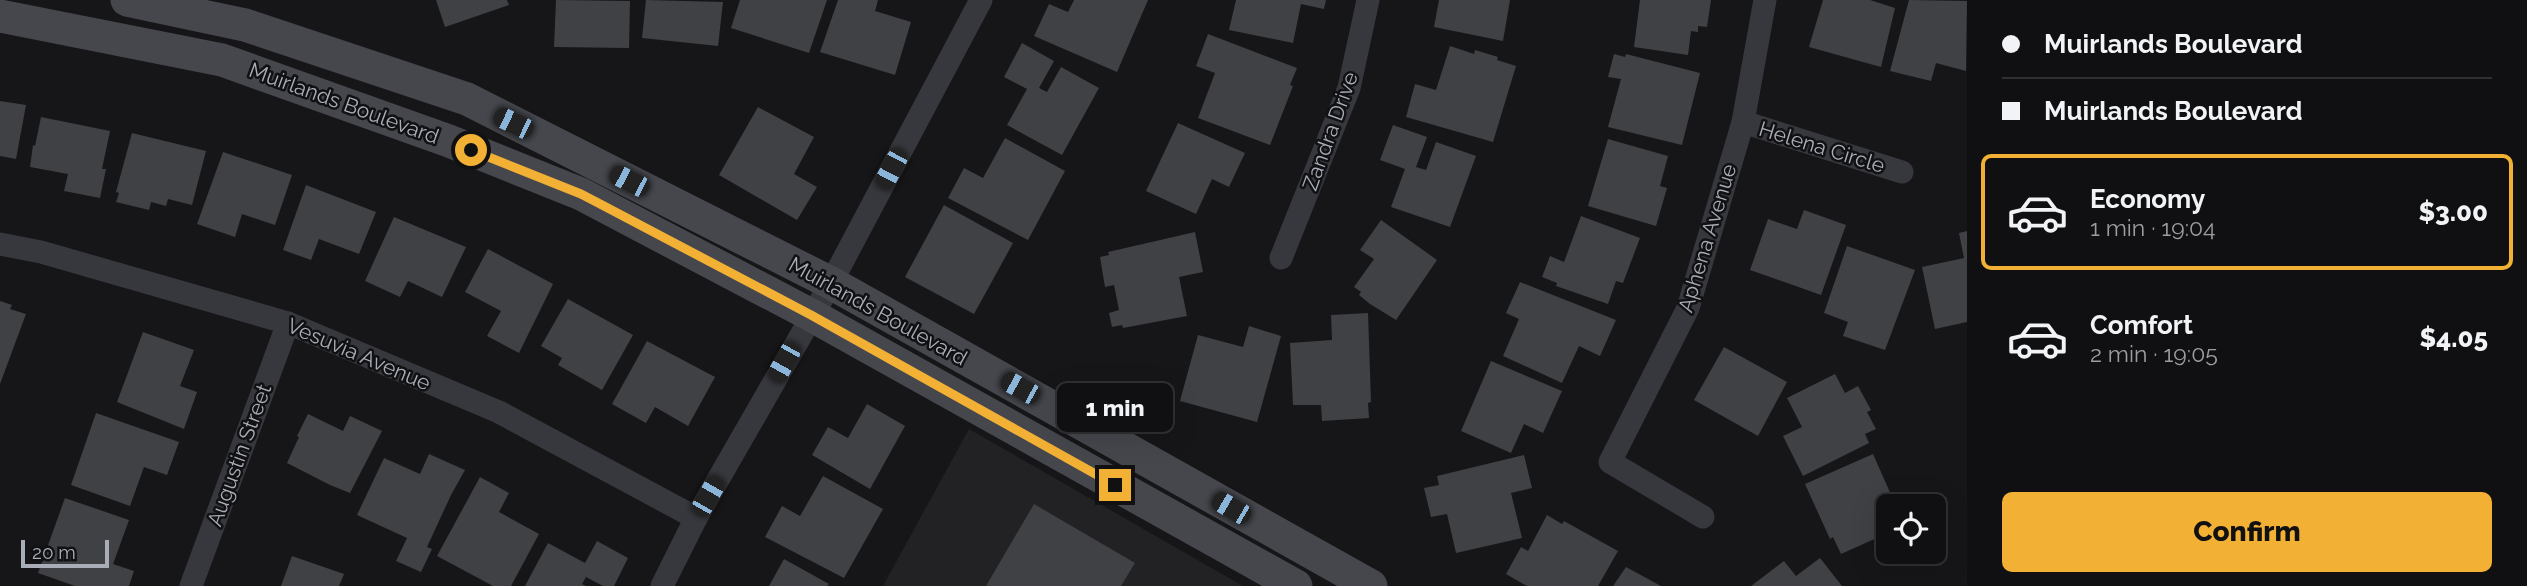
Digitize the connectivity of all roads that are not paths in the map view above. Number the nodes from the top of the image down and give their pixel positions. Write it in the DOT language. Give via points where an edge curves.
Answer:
graph roads {
  1 [pos="127,0"];
  2 [pos="981,0"];
  3 [pos="1368,0"];
  4 [pos="1765,0"];
  5 [pos="0,16"];
  6 [pos="1742,122"];
  7 [pos="1902,172"];
  8 [pos="0,244"];
  9 [pos="1281,258"];
  10 [pos="831,283"];
  11 [pos="811,315"];
  12 [pos="288,323"];
  13 [pos="1703,517"];
  14 [pos="696,518"];
  15 [pos="191,586"];
  16 [pos="662,586"];
  17 [pos="1296,586"];
  18 [pos="1371,586"];
  1 -- 10 [label="main road, Muirlands Boulevard" via="245,25 467,99"];
  2 -- 10 [label="street"];
  3 -- 9 [label="street, Zandra Drive" via="1349,88"];
  4 -- 6 [label="street, Aphena Avenue"];
  5 -- 11 [label="main road, Muirlands Boulevard" via="222,60 449,141 581,194"];
  6 -- 7 [label="street, Helena Circle"];
  6 -- 13 [label="street, Aphena Avenue" via="1688,309 1610,462"];
  8 -- 12 [label="street, Vesuvia Avenue"];
  10 -- 11 [label="street"];
  10 -- 18 [label="main road, Muirlands Boulevard"];
  11 -- 14 [label="street"];
  11 -- 17 [label="main road, Muirlands Boulevard"];
  12 -- 14 [label="street, Vesuvia Avenue" via="499,412"];
  12 -- 15 [label="street, Augustin Street"];
  14 -- 16 [label="street"];
}
